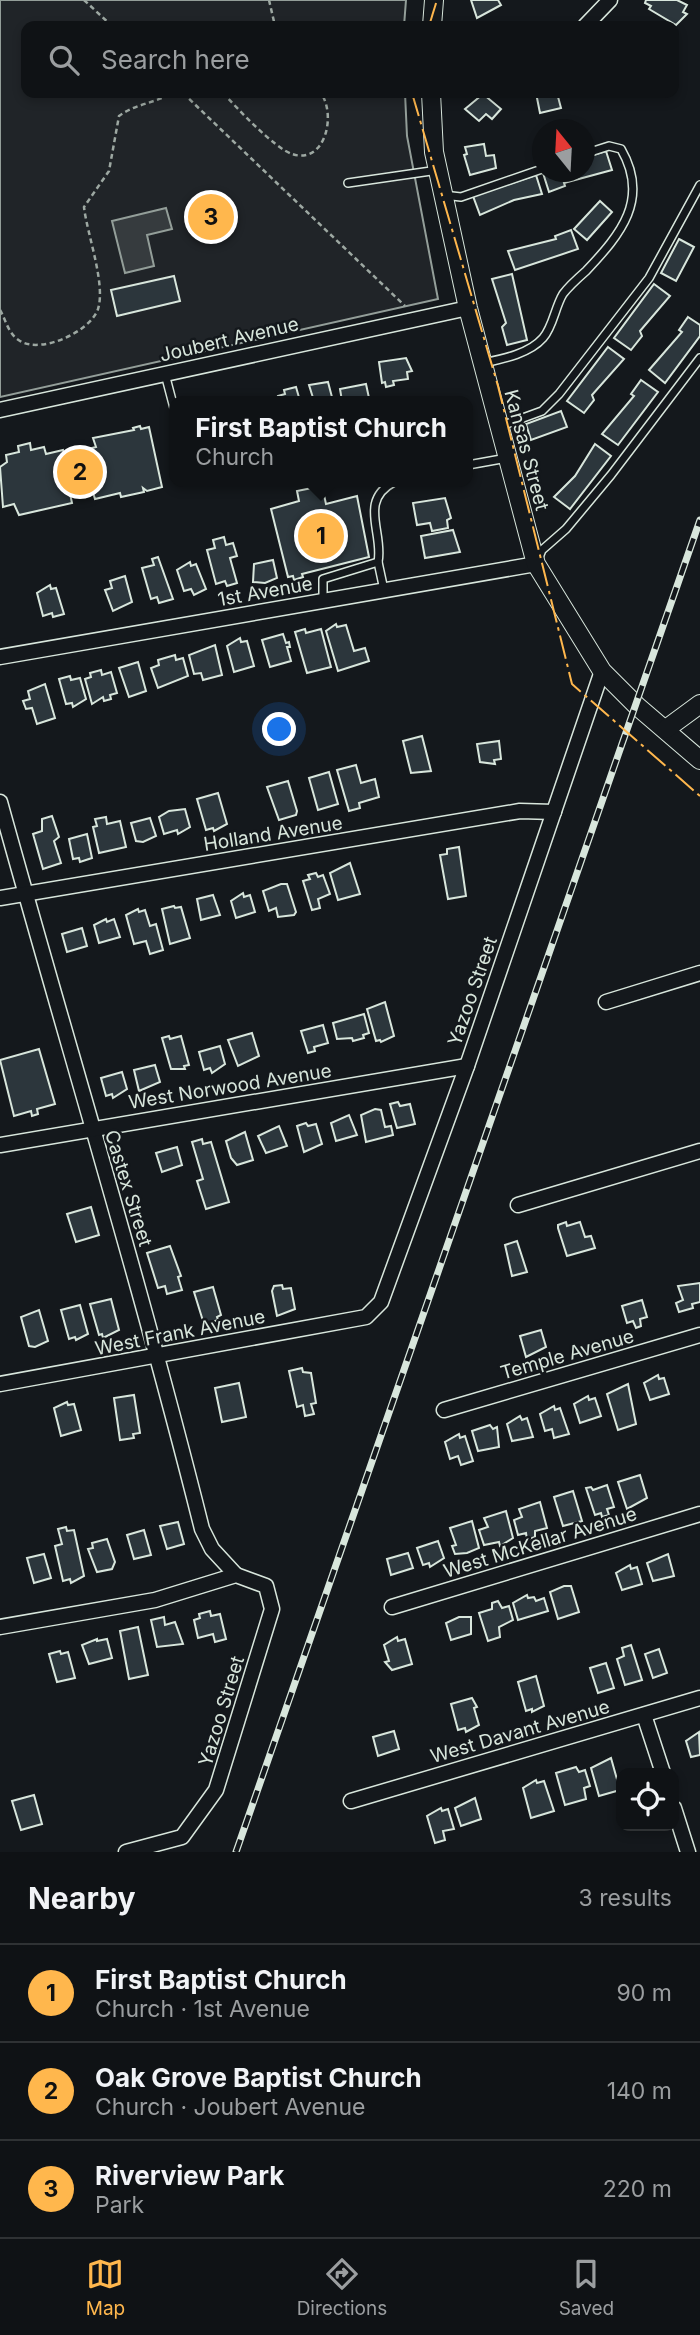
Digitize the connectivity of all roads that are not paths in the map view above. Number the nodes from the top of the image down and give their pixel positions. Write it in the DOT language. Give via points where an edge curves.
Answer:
graph roads {
  1 [pos="434,0"];
  2 [pos="610,0"];
  3 [pos="432,21"];
  4 [pos="590,21"];
  5 [pos="431,98"];
  6 [pos="595,151"];
  7 [pos="438,170"];
  8 [pos="532,172"];
  9 [pos="348,183"];
  10 [pos="700,185"];
  11 [pos="443,195"];
  12 [pos="468,308"];
  13 [pos="700,358"];
  14 [pos="483,364"];
  15 [pos="165,373"];
  16 [pos="171,396"];
  17 [pos="0,410"];
  18 [pos="500,427"];
  19 [pos="508,458"];
  20 [pos="473,464"];
  21 [pos="388,487"];
  22 [pos="378,562"];
  23 [pos="536,564"];
  24 [pos="384,590"];
  25 [pos="323,601"];
  26 [pos="0,657"];
  27 [pos="602,671"];
  28 [pos="700,704"];
  29 [pos="666,729"];
  30 [pos="700,760"];
  31 [pos="0,802"];
  32 [pos="554,812"];
  33 [pos="26,894"];
  34 [pos="0,898"];
  35 [pos="700,973"];
  36 [pos="606,1002"];
  37 [pos="467,1066"];
  38 [pos="91,1128"];
  39 [pos="0,1145"];
  40 [pos="700,1150"];
  41 [pos="518,1205"];
  42 [pos="366,1317"];
  43 [pos="700,1335"];
  44 [pos="159,1357"];
  45 [pos="0,1384"];
  46 [pos="444,1410"];
  47 [pos="700,1514"];
  48 [pos="236,1576"];
  49 [pos="392,1607"];
  50 [pos="0,1627"];
  51 [pos="700,1698"];
  52 [pos="644,1715"];
  53 [pos="661,1768"];
  54 [pos="351,1801"];
  55 [pos="679,1824"];
  56 [pos="127,1852"];
  57 [pos="688,1852"];
  1 -- 3 [label="street"];
  2 -- 4 [label="street"];
  5 -- 7 [label="street, Kansas Street"];
  6 -- 14 [label="lane" via="609,146 621,149 634,183 633,205 621,229 563,294 543,338 524,351"];
  7 -- 9 [label="lane"];
  7 -- 11 [label="street, Kansas Street"];
  8 -- 11 [label="lane" via="461,197"];
  10 -- 18 [label="lane" via="649,278 559,394 542,411"];
  11 -- 12 [label="street, Kansas Street"];
  12 -- 14 [label="street, Kansas Street"];
  12 -- 15 [label="street, Joubert Avenue"];
  13 -- 23 [label="lane" via="611,475 542,550"];
  14 -- 18 [label="street, Kansas Street"];
  15 -- 16 [label="lane"];
  15 -- 17 [label="street, Joubert Avenue"];
  18 -- 19 [label="street, Kansas Street"];
  19 -- 20 [label="lane"];
  19 -- 23 [label="street, Kansas Street"];
  21 -- 22 [label="lane" via="373,510"];
  22 -- 24 [label="lane"];
  22 -- 25 [label="lane" via="323,579"];
  23 -- 24 [label="street, 1st Avenue"];
  23 -- 27 [label="street, Kansas Street"];
  24 -- 25 [label="street, 1st Avenue"];
  25 -- 26 [label="street, 1st Avenue"];
  27 -- 29 [label="street, Kansas Street"];
  27 -- 32 [label="street, Yazoo Street"];
  28 -- 29 [label="street"];
  29 -- 30 [label="street, Kansas Street"];
  31 -- 33 [label="street, Castex Street"];
  32 -- 33 [label="street, Holland Avenue" via="520,811"];
  32 -- 37 [label="street, Yazoo Street"];
  33 -- 34 [label="street, Holland Avenue"];
  33 -- 38 [label="street, Castex Street"];
  35 -- 36 [label="street"];
  37 -- 38 [label="street, West Norwood Avenue"];
  37 -- 42 [label="street, Yazoo Street" via="381,1302"];
  38 -- 39 [label="street, West Norwood Avenue"];
  38 -- 44 [label="street, Castex Street"];
  40 -- 41 [label="street"];
  42 -- 44 [label="street, West Frank Avenue"];
  43 -- 46 [label="street, Temple Avenue"];
  44 -- 45 [label="street, West Frank Avenue"];
  44 -- 48 [label="street, Castex Street" via="202,1529 212,1549"];
  47 -- 49 [label="street, West McKellar Avenue"];
  48 -- 50 [label="street" via="155,1600"];
  48 -- 56 [label="street, Yazoo Street" via="267,1587 272,1609 216,1790 182,1837"];
  51 -- 52 [label="street, West Davant Avenue"];
  52 -- 53 [label="street"];
  52 -- 54 [label="street, West Davant Avenue"];
  55 -- 57 [label="street"];
}
